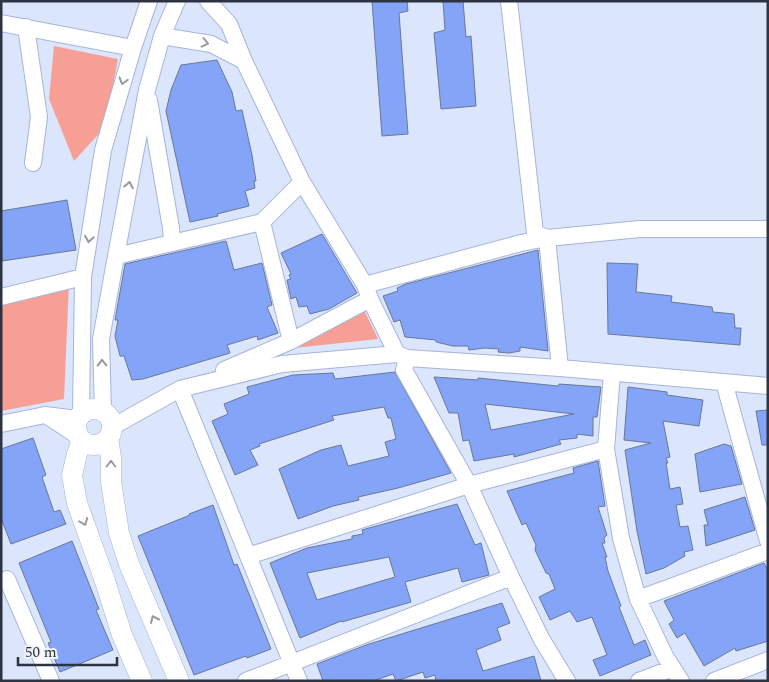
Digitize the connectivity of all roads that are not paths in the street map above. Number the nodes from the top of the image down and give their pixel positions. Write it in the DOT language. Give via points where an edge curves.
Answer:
graph roads {
  1 [pos="150,1"];
  2 [pos="177,1"];
  3 [pos="208,1"];
  4 [pos="509,1"];
  5 [pos="1,23"];
  6 [pos="26,27"];
  7 [pos="162,36"];
  8 [pos="133,48"];
  9 [pos="244,61"];
  10 [pos="148,90"];
  11 [pos="33,162"];
  12 [pos="302,182"];
  13 [pos="262,222"];
  14 [pos="768,229"];
  15 [pos="547,238"];
  16 [pos="172,243"];
  17 [pos="116,256"];
  18 [pos="83,276"];
  19 [pos="367,292"];
  20 [pos="1,297"];
  21 [pos="292,341"];
  22 [pos="402,356"];
  23 [pos="560,368"];
  24 [pos="612,373"];
  25 [pos="724,382"];
  26 [pos="768,386"];
  27 [pos="180,389"];
  28 [pos="108,423"];
  29 [pos="1,424"];
  30 [pos="80,428"];
  31 [pos="606,449"];
  32 [pos="469,484"];
  33 [pos="768,541"];
  34 [pos="768,551"];
  35 [pos="248,556"];
  36 [pos="511,577"];
  37 [pos="7,579"];
  38 [pos="638,599"];
  39 [pos="768,660"];
  40 [pos="291,662"];
  41 [pos="677,675"];
  42 [pos="51,681"];
  43 [pos="142,681"];
  44 [pos="179,681"];
  45 [pos="246,681"];
  46 [pos="299,681"];
  47 [pos="567,681"];
  48 [pos="639,681"];
  49 [pos="714,681"];
  1 -- 8 [label="street"];
  2 -- 7 [label="street"];
  3 -- 9 [label="street" via="229,24"];
  4 -- 15 [label="street" via="535,233"];
  5 -- 6 [label="street"];
  6 -- 8 [label="street"];
  6 -- 11 [label="street" via="39,118"];
  7 -- 9 [label="street, one-way" via="211,44"];
  7 -- 10 [label="street"];
  8 -- 18 [label="street, one-way" via="103,150"];
  9 -- 12 [label="street"];
  10 -- 16 [label="street"];
  17 -- 10 [label="street, one-way"];
  12 -- 13 [label="street"];
  12 -- 19 [label="street"];
  13 -- 16 [label="street"];
  13 -- 21 [label="street"];
  14 -- 15 [label="street" via="640,230"];
  15 -- 19 [label="street" via="521,243"];
  15 -- 23 [label="street"];
  16 -- 17 [label="street"];
  28 -- 17 [label="street, one-way" via="101,339"];
  18 -- 20 [label="street"];
  18 -- 30 [label="street"];
  19 -- 21 [label="street"];
  19 -- 22 [label="street"];
  21 -- 27 [label="street"];
  22 -- 23 [label="street"];
  22 -- 27 [label="street" via="282,364"];
  22 -- 32 [label="street" via="404,370"];
  23 -- 24 [label="street"];
  24 -- 25 [label="street"];
  24 -- 31 [label="street"];
  25 -- 26 [label="street"];
  25 -- 33 [label="street"];
  27 -- 28 [label="street"];
  27 -- 35 [label="street"];
  28 -- 30 [label="street" via="92,409"];
  28 -- 30 [label="street" via="99,444 87,444"];
  44 -- 28 [label="street, one-way" via="119,533 110,482"];
  29 -- 30 [label="street" via="45,415"];
  30 -- 43 [label="street, one-way" via="72,476 77,503 122,635"];
  31 -- 32 [label="street"];
  31 -- 38 [label="street" via="621,538"];
  32 -- 35 [label="street"];
  32 -- 36 [label="street"];
  34 -- 38 [label="street"];
  35 -- 40 [label="street"];
  36 -- 40 [label="street"];
  36 -- 47 [label="street" via="542,640"];
  37 -- 42 [label="street"];
  38 -- 41 [label="street"];
  39 -- 49 [label="street"];
  40 -- 45 [label="street"];
  40 -- 46 [label="street"];
  41 -- 48 [label="street"];
}
